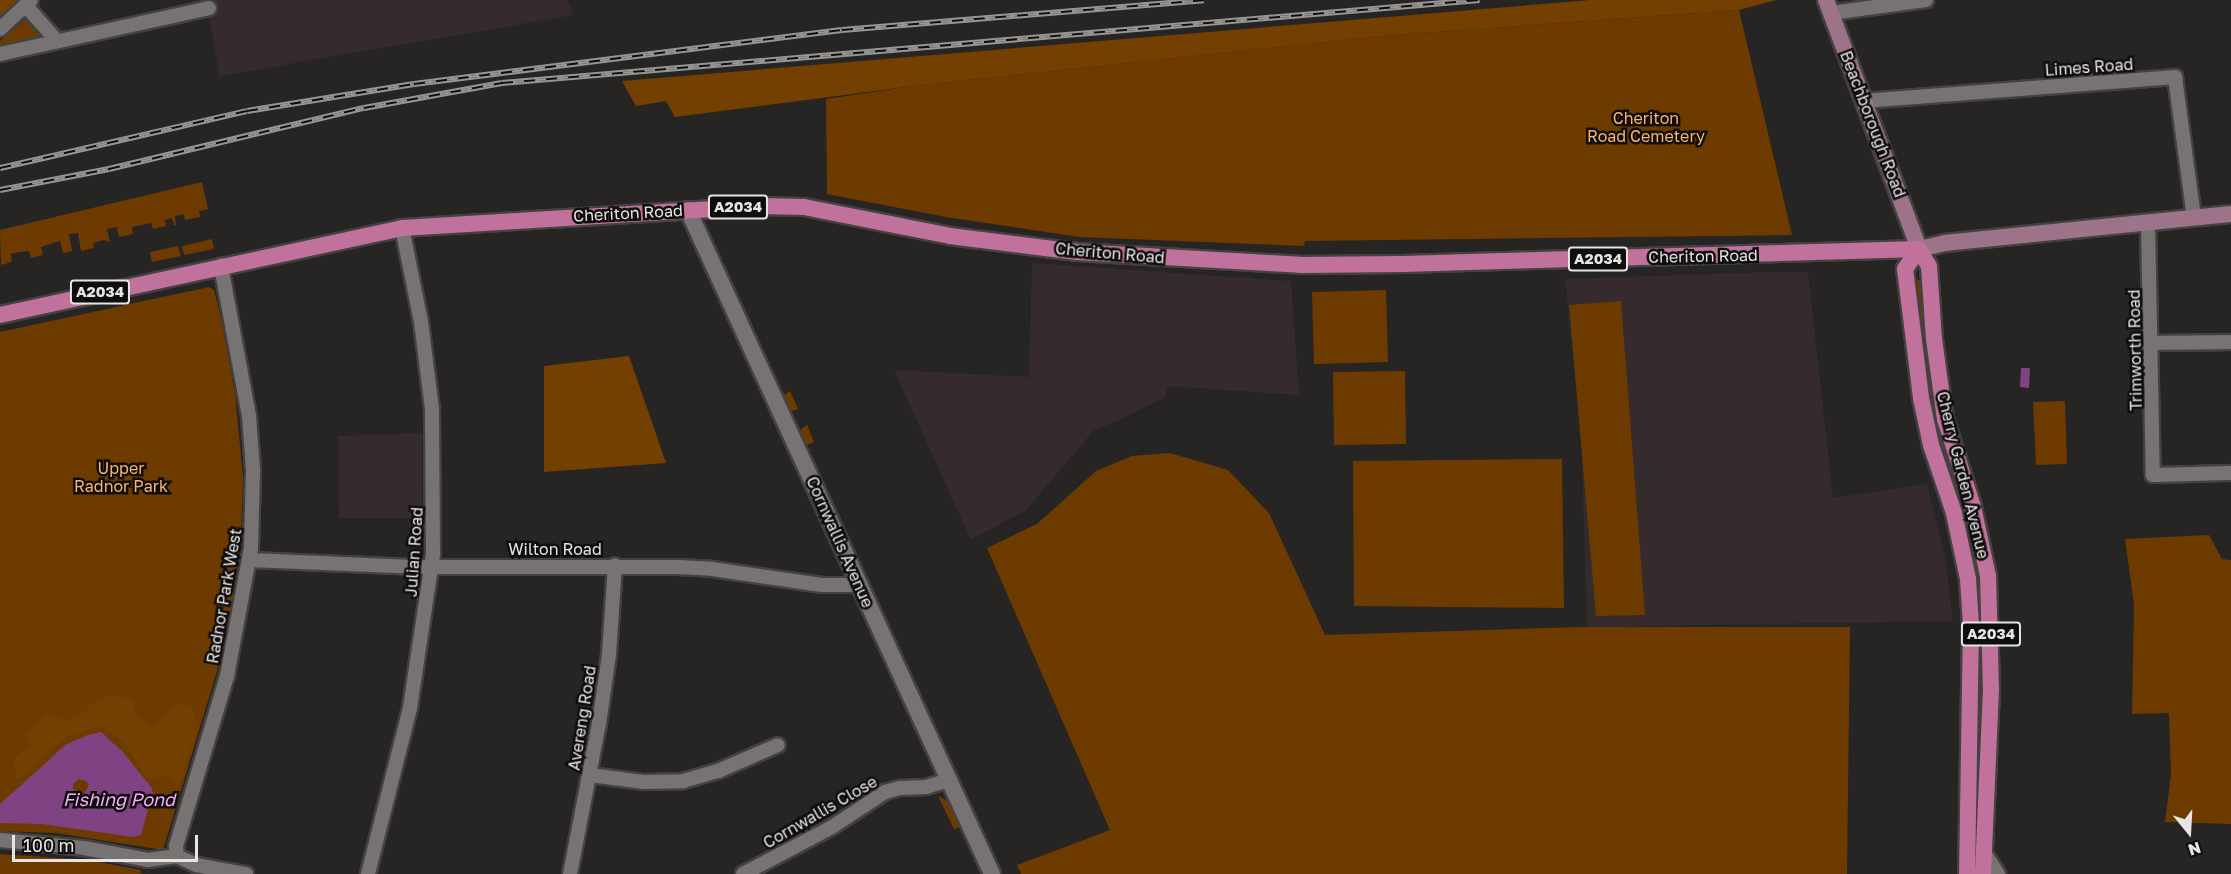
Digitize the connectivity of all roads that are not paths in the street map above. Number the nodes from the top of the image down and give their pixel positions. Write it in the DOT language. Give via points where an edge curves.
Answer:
graph roads {
  1 [pos="1926,0"];
  2 [pos="28,3"];
  3 [pos="1829,6"];
  4 [pos="208,8"];
  5 [pos="0,29"];
  6 [pos="57,41"];
  7 [pos="0,54"];
  8 [pos="2190,75"];
  9 [pos="2175,77"];
  10 [pos="1864,100"];
  11 [pos="688,210"];
  12 [pos="2231,214"];
  13 [pos="2194,218"];
  14 [pos="2148,224"];
  15 [pos="402,228"];
  16 [pos="1919,249"];
  17 [pos="221,266"];
  18 [pos="0,315"];
  19 [pos="2231,342"];
  20 [pos="2151,343"];
  21 [pos="2231,473"];
  22 [pos="250,560"];
  23 [pos="615,565"];
  24 [pos="431,566"];
  25 [pos="860,585"];
  26 [pos="778,746"];
  27 [pos="590,775"];
  28 [pos="949,780"];
  29 [pos="0,840"];
  30 [pos="1984,854"];
  31 [pos="177,856"];
  32 [pos="246,874"];
  33 [pos="368,874"];
  34 [pos="570,874"];
  35 [pos="744,874"];
  36 [pos="992,874"];
  37 [pos="1967,874"];
  38 [pos="1983,874"];
  39 [pos="1998,874"];
  1 -- 3 [label="street"];
  2 -- 5 [label="street"];
  2 -- 6 [label="street"];
  3 -- 10 [label="main road, Beachborough Road"];
  4 -- 6 [label="street"];
  6 -- 7 [label="street"];
  8 -- 9 [label="street, Limes Road"];
  9 -- 10 [label="street, Limes Road"];
  9 -- 13 [label="street"];
  10 -- 16 [label="main road, Beachborough Road"];
  11 -- 15 [label="main road, Cheriton Road / A2034"];
  11 -- 16 [label="main road, Cheriton Road / A2034" via="804,207 943,234 1032,246 1113,255 1300,265"];
  11 -- 25 [label="street, Cornwallis Avenue"];
  12 -- 13 [label="main road, Cheriton Road"];
  13 -- 14 [label="main road, Cheriton Road"];
  14 -- 16 [label="main road, Cheriton Road" via="1945,243"];
  14 -- 20 [label="street, Trimworth Road"];
  15 -- 17 [label="main road, Cheriton Road / A2034"];
  15 -- 24 [label="street, Julian Road" via="421,322 432,409"];
  16 -- 30 [label="main road, Cherry Garden Avenue / A2034" via="1929,266 1945,419 1973,507 1988,576 1991,689"];
  16 -- 37 [label="main road, Cherry Garden Avenue / A2034" via="1905,269 1921,398 1931,445 1954,513 1968,579 1971,624"];
  17 -- 18 [label="main road, Cheriton Road / A2034"];
  17 -- 22 [label="street, Radnor Park West" via="249,416 253,470"];
  19 -- 20 [label="street"];
  20 -- 21 [label="street, Trimworth Road" via="2154,475"];
  22 -- 24 [label="street, Wilton Road"];
  22 -- 31 [label="street, Radnor Park West" via="227,676 176,846"];
  23 -- 24 [label="street, Wilton Road"];
  23 -- 25 [label="street, Wilton Road" via="712,569 822,585"];
  23 -- 27 [label="street, Avereng Road" via="609,655"];
  24 -- 33 [label="street, Julian Road" via="410,708"];
  25 -- 28 [label="street, Cornwallis Avenue"];
  26 -- 27 [label="street" via="683,781 644,782"];
  27 -- 34 [label="street, Avereng Road"];
  28 -- 35 [label="street, Cornwallis Close" via="885,792 832,827"];
  28 -- 36 [label="street, Cornwallis Avenue"];
  29 -- 31 [label="street" via="84,848 148,860"];
  30 -- 38 [label="main road, Cherry Garden Avenue / A2034"];
  30 -- 39 [label="street"];
  31 -- 32 [label="street" via="196,865"];
}
